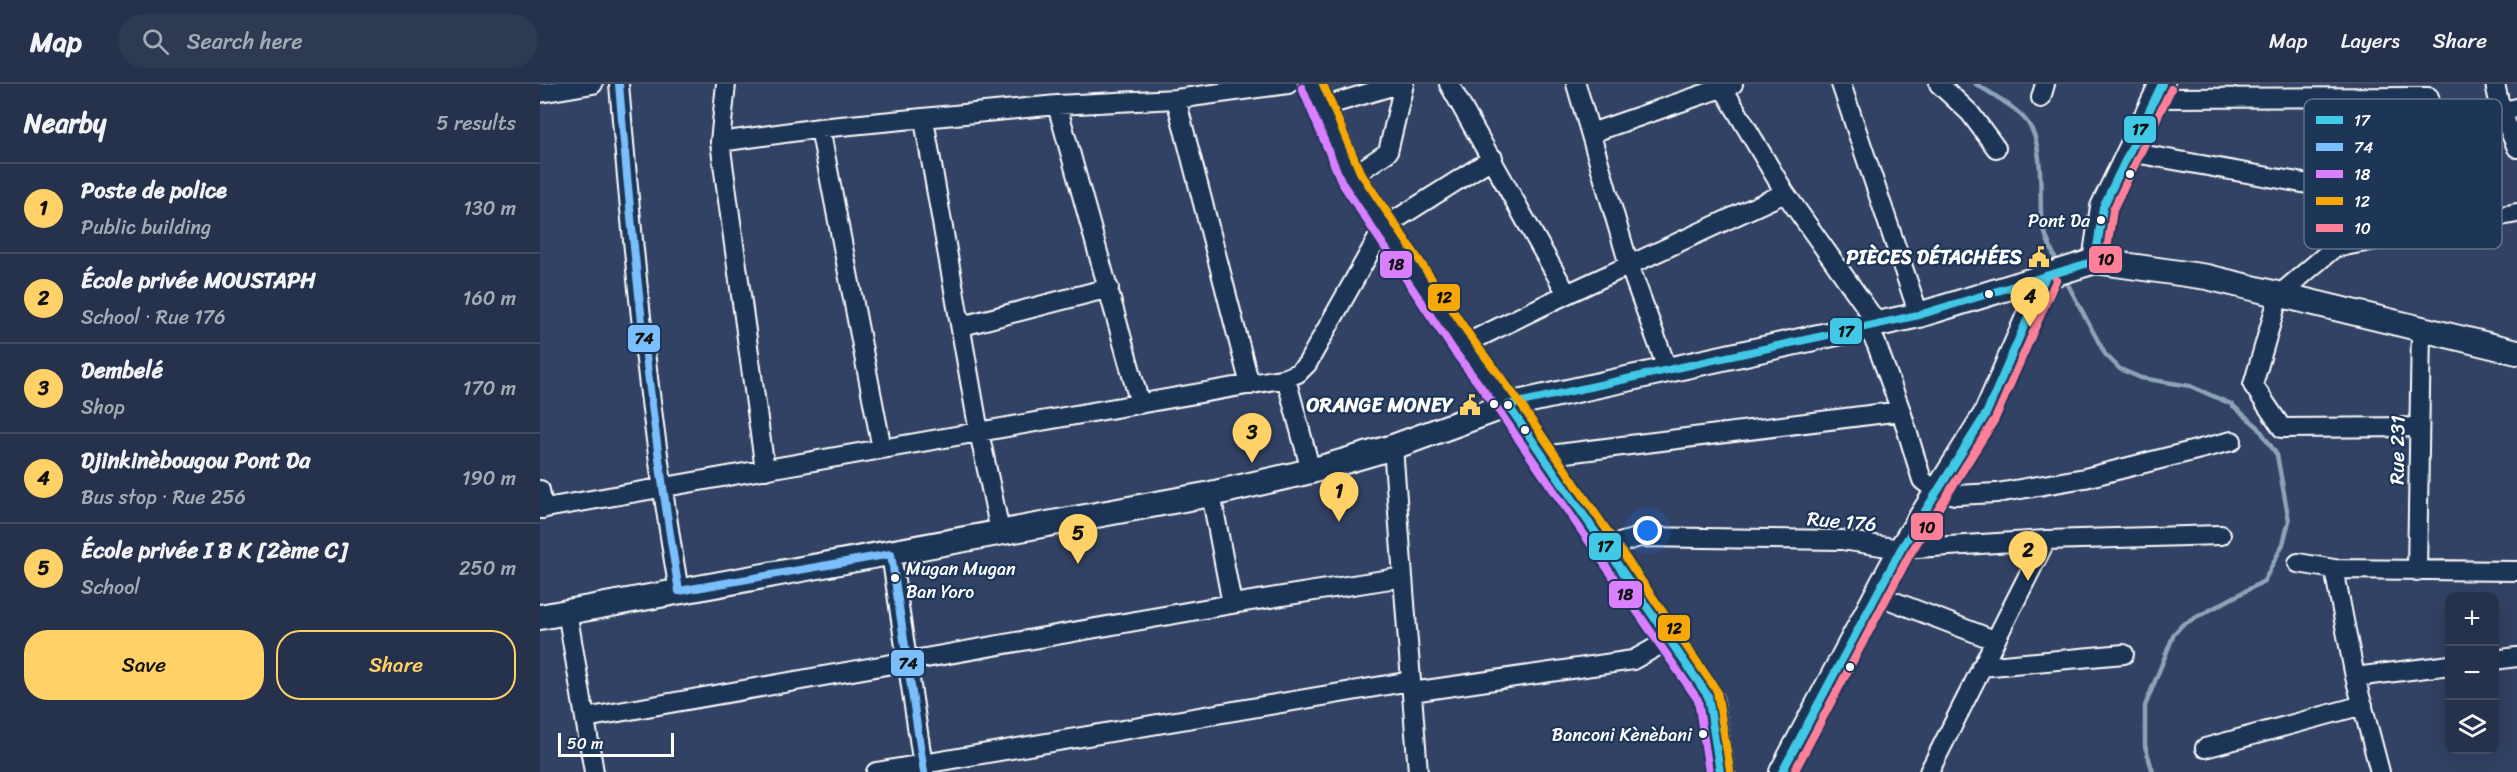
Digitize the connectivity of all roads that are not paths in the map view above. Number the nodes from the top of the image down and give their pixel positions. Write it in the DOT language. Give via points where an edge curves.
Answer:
graph roads {
  1 [pos="593,84"];
  2 [pos="619,84"];
  3 [pos="726,84"];
  4 [pos="1288,84"];
  5 [pos="1402,84"];
  6 [pos="1449,84"];
  7 [pos="1576,84"];
  8 [pos="1841,84"];
  9 [pos="1939,84"];
  10 [pos="2495,84"];
  11 [pos="1728,86"];
  12 [pos="2158,91"];
  13 [pos="2429,91"];
  14 [pos="540,93"];
  15 [pos="1317,95"];
  16 [pos="1176,99"];
  17 [pos="1057,105"];
  18 [pos="2509,110"];
  19 [pos="924,120"];
  20 [pos="820,128"];
  21 [pos="1591,133"];
  22 [pos="720,142"];
  23 [pos="1996,148"];
  24 [pos="2517,148"];
  25 [pos="2129,152"];
  26 [pos="1493,158"];
  27 [pos="1351,177"];
  28 [pos="2304,183"];
  29 [pos="1785,193"];
  30 [pos="2517,213"];
  31 [pos="2502,216"];
  32 [pos="1384,227"];
  33 [pos="2333,249"];
  34 [pos="2095,261"];
  35 [pos="1629,265"];
  36 [pos="2046,276"];
  37 [pos="1109,288"];
  38 [pos="1567,294"];
  39 [pos="2278,294"];
  40 [pos="1918,315"];
  41 [pos="962,326"];
  42 [pos="1873,326"];
  43 [pos="2421,329"];
  44 [pos="1463,345"];
  45 [pos="2517,352"];
  46 [pos="1668,371"];
  47 [pos="1286,378"];
  48 [pos="1250,385"];
  49 [pos="1140,404"];
  50 [pos="1508,405"];
  51 [pos="1901,411"];
  52 [pos="2420,427"];
  53 [pos="979,432"];
  54 [pos="2232,441"];
  55 [pos="1393,447"];
  56 [pos="882,449"];
  57 [pos="1542,456"];
  58 [pos="765,470"];
  59 [pos="1311,471"];
  60 [pos="661,488"];
  61 [pos="540,490"];
  62 [pos="1936,491"];
  63 [pos="1211,494"];
  64 [pos="541,509"];
  65 [pos="1000,531"];
  66 [pos="2221,535"];
  67 [pos="2046,540"];
  68 [pos="1605,547"];
  69 [pos="1901,549"];
  70 [pos="891,554"];
  71 [pos="2298,563"];
  72 [pos="2334,569"];
  73 [pos="2417,571"];
  74 [pos="2517,571"];
  75 [pos="1403,577"];
  76 [pos="679,591"];
  77 [pos="1877,595"];
  78 [pos="1232,604"];
  79 [pos="567,611"];
  80 [pos="540,617"];
  81 [pos="1670,640"];
  82 [pos="1994,640"];
  83 [pos="2124,654"];
  84 [pos="2517,657"];
  85 [pos="2499,659"];
  86 [pos="907,661"];
  87 [pos="2445,666"];
  88 [pos="1981,667"];
  89 [pos="2355,677"];
  90 [pos="1411,687"];
  91 [pos="2364,705"];
  92 [pos="585,718"];
  93 [pos="2205,748"];
  94 [pos="923,768"];
  95 [pos="594,772"];
  96 [pos="876,772"];
  97 [pos="1418,772"];
  98 [pos="1720,772"];
  99 [pos="1782,772"];
  100 [pos="1929,772"];
  101 [pos="2380,772"];
  1 -- 14 [label="street"];
  2 -- 60 [label="street"];
  3 -- 22 [label="street"];
  4 -- 16 [label="street"];
  5 -- 15 [label="street"];
  5 -- 27 [label="street" via="1388,152"];
  6 -- 26 [label="street"];
  7 -- 21 [label="street"];
  8 -- 40 [label="street"];
  9 -- 23 [label="street" via="1970,113"];
  10 -- 18 [label="street"];
  11 -- 21 [label="street"];
  11 -- 29 [label="street"];
  12 -- 13 [label="street"];
  12 -- 25 [label="street"];
  15 -- 27 [label="main road"];
  16 -- 17 [label="street"];
  16 -- 48 [label="street"];
  17 -- 19 [label="street"];
  17 -- 37 [label="street"];
  18 -- 24 [label="street"];
  19 -- 20 [label="street"];
  19 -- 41 [label="street"];
  20 -- 22 [label="street"];
  20 -- 56 [label="street"];
  21 -- 35 [label="street"];
  22 -- 58 [label="street"];
  25 -- 28 [label="street"];
  25 -- 34 [label="street" via="2103,207"];
  26 -- 32 [label="street"];
  26 -- 38 [label="street"];
  27 -- 32 [label="main road"];
  29 -- 35 [label="street"];
  29 -- 42 [label="street"];
  30 -- 31 [label="street"];
  32 -- 44 [label="main road"];
  32 -- 47 [label="street" via="1307,364"];
  33 -- 39 [label="street"];
  34 -- 36 [label="street"];
  34 -- 39 [label="street" via="2207,277"];
  35 -- 38 [label="street"];
  35 -- 46 [label="street"];
  36 -- 40 [label="street"];
  36 -- 62 [label="street" via="1986,414"];
  37 -- 41 [label="street"];
  37 -- 49 [label="street"];
  38 -- 44 [label="street"];
  39 -- 43 [label="street"];
  39 -- 52 [label="street" via="2253,385 2282,428"];
  40 -- 42 [label="street"];
  41 -- 53 [label="street"];
  42 -- 46 [label="street"];
  42 -- 51 [label="street"];
  43 -- 45 [label="street"];
  43 -- 52 [label="street, Rue 231"];
  44 -- 50 [label="main road"];
  46 -- 50 [label="street"];
  47 -- 48 [label="street"];
  47 -- 59 [label="street"];
  48 -- 49 [label="street"];
  49 -- 53 [label="street"];
  50 -- 55 [label="street"];
  50 -- 57 [label="main road"];
  51 -- 57 [label="street"];
  51 -- 62 [label="street" via="1922,480"];
  52 -- 73 [label="street, Rue 231"];
  53 -- 56 [label="street"];
  53 -- 65 [label="street"];
  54 -- 62 [label="street" via="2085,478 1997,493 1955,495"];
  55 -- 59 [label="street"];
  55 -- 75 [label="street"];
  56 -- 58 [label="street"];
  57 -- 68 [label="main road"];
  58 -- 60 [label="street"];
  59 -- 63 [label="street"];
  60 -- 64 [label="street"];
  60 -- 76 [label="street"];
  61 -- 64 [label="street"];
  62 -- 69 [label="street"];
  63 -- 65 [label="street"];
  63 -- 78 [label="street"];
  65 -- 70 [label="street"];
  66 -- 67 [label="street, Rue 176"];
  67 -- 69 [label="street, Rue 176"];
  67 -- 82 [label="street"];
  68 -- 69 [label="street, Rue 176" via="1640,537 1842,540"];
  68 -- 81 [label="main road"];
  69 -- 77 [label="street"];
  70 -- 76 [label="street"];
  70 -- 86 [label="street"];
  71 -- 72 [label="street"];
  72 -- 73 [label="street"];
  72 -- 89 [label="street"];
  73 -- 74 [label="street"];
  75 -- 78 [label="street"];
  75 -- 90 [label="street"];
  76 -- 79 [label="street"];
  77 -- 82 [label="street"];
  77 -- 99 [label="street"];
  78 -- 86 [label="street"];
  79 -- 80 [label="street"];
  79 -- 92 [label="street"];
  81 -- 90 [label="street" via="1633,660"];
  81 -- 98 [label="main road" via="1708,696"];
  82 -- 88 [label="street"];
  83 -- 88 [label="street"];
  84 -- 85 [label="street"];
  86 -- 92 [label="street"];
  86 -- 94 [label="street"];
  87 -- 89 [label="street"];
  88 -- 100 [label="street"];
  89 -- 91 [label="street"];
  90 -- 94 [label="street"];
  90 -- 97 [label="street"];
  91 -- 93 [label="street"];
  91 -- 101 [label="street"];
  92 -- 95 [label="street"];
  94 -- 96 [label="street"];
}
